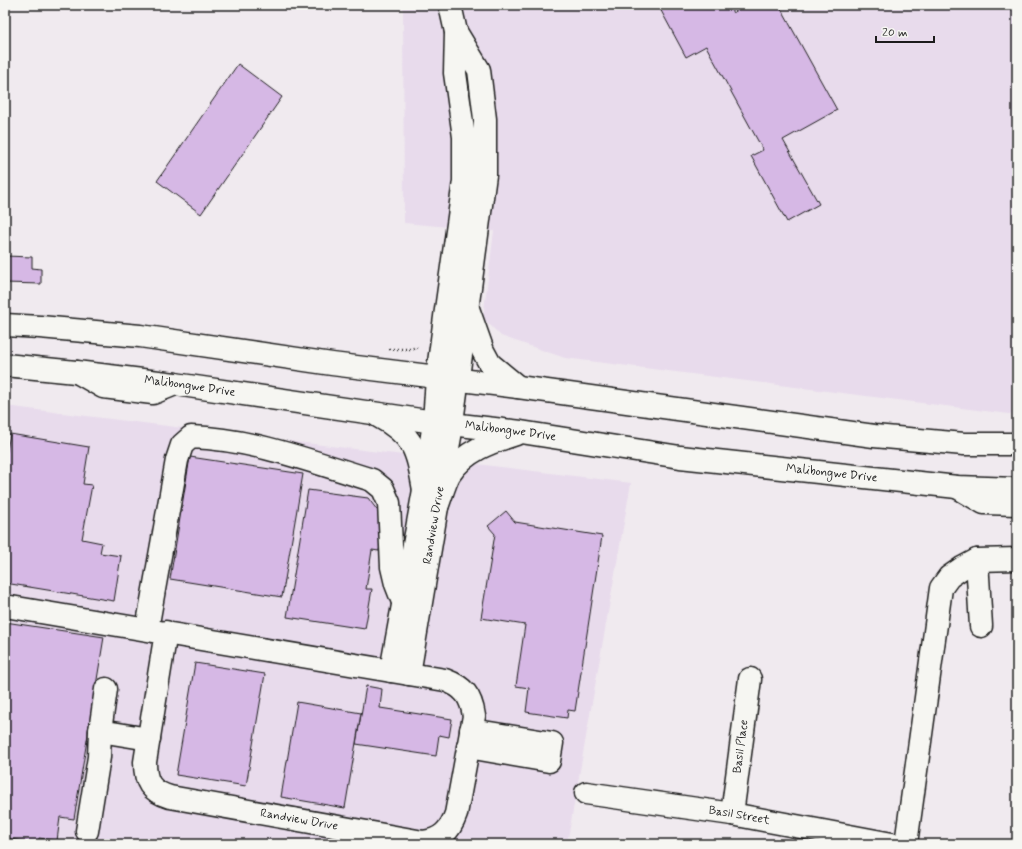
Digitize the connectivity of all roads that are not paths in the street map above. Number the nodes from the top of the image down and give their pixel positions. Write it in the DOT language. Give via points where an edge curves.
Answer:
graph roads {
  1 [pos="450,5"];
  2 [pos="456,32"];
  3 [pos="467,306"];
  4 [pos="5,325"];
  5 [pos="5,365"];
  6 [pos="447,379"];
  7 [pos="518,387"];
  8 [pos="373,413"];
  9 [pos="443,423"];
  10 [pos="521,432"];
  11 [pos="1017,444"];
  12 [pos="957,487"];
  13 [pos="1017,489"];
  14 [pos="430,499"];
  15 [pos="1017,504"];
  16 [pos="1017,559"];
  17 [pos="977,560"];
  18 [pos="412,605"];
  19 [pos="5,606"];
  20 [pos="981,626"];
  21 [pos="156,631"];
  22 [pos="400,672"];
  23 [pos="750,679"];
  24 [pos="106,689"];
  25 [pos="100,731"];
  26 [pos="148,739"];
  27 [pos="586,793"];
  28 [pos="732,814"];
  29 [pos="87,832"];
  30 [pos="892,844"];
  31 [pos="906,844"];
  1 -- 2 [label="main road"];
  2 -- 3 [label="main road" via="479,70 485,119 485,175"];
  2 -- 6 [label="main road" via="454,73 464,137 464,181"];
  3 -- 6 [label="main road"];
  3 -- 7 [label="main road" via="490,364"];
  4 -- 6 [label="main road" via="140,336"];
  5 -- 8 [label="main road, Malibongwe Drive" via="175,384"];
  6 -- 7 [label="main road"];
  6 -- 9 [label="main road, Randview Drive"];
  7 -- 11 [label="main road" via="874,436 964,444"];
  8 -- 9 [label="main road, Malibongwe Drive"];
  8 -- 14 [label="main road" via="393,424 409,439 418,457"];
  9 -- 10 [label="main road, Malibongwe Drive"];
  9 -- 14 [label="main road, Randview Drive"];
  10 -- 12 [label="main road, Malibongwe Drive" via="680,457"];
  10 -- 14 [label="main road" via="472,451"];
  12 -- 13 [label="main road, Malibongwe Drive"];
  12 -- 15 [label="main road" via="984,503"];
  14 -- 18 [label="main road, Randview Drive"];
  16 -- 17 [label="main road"];
  17 -- 20 [label="main road"];
  17 -- 31 [label="main road" via="956,572 941,588"];
  18 -- 21 [label="main road" via="396,584 392,567 389,503 383,489 372,480 272,449 191,437 182,446 177,460"];
  18 -- 22 [label="main road, Randview Drive"];
  19 -- 21 [label="main road, Randview Drive"];
  21 -- 22 [label="main road, Randview Drive"];
  21 -- 26 [label="main road, Randview Drive"];
  22 -- 26 [label="main road, Randview Drive" via="454,683 469,696 472,705 474,716 453,824 447,832 431,841 423,842 161,795 153,790 145,773"];
  23 -- 28 [label="main road, Basil Place"];
  24 -- 25 [label="main road"];
  25 -- 26 [label="main road"];
  25 -- 29 [label="main road" via="99,757"];
  27 -- 28 [label="main road, Basil Street"];
  28 -- 30 [label="main road, Basil Street"];
}
